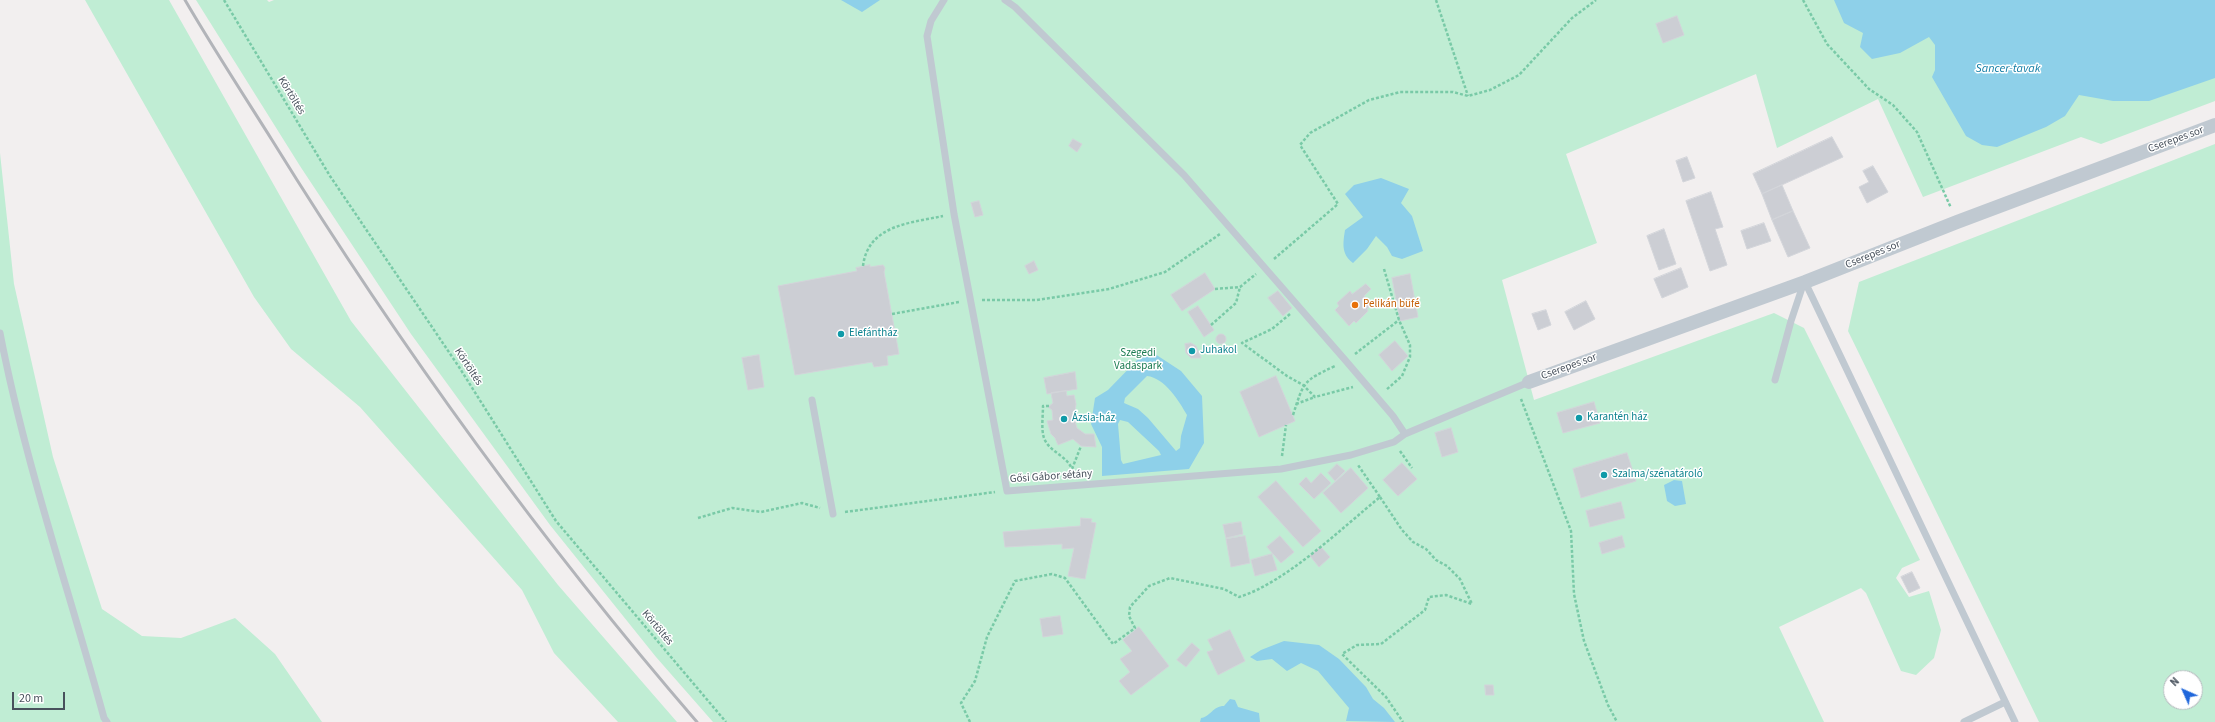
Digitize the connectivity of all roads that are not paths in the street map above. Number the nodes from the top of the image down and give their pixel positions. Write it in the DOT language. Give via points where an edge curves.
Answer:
graph roads {
  1 [pos="944,0"];
  2 [pos="1004,0"];
  3 [pos="2215,125"];
  4 [pos="1804,282"];
  5 [pos="0,333"];
  6 [pos="1775,380"];
  7 [pos="1529,382"];
  8 [pos="812,400"];
  9 [pos="1405,434"];
  10 [pos="833,514"];
  11 [pos="2005,702"];
  12 [pos="107,722"];
  13 [pos="1964,722"];
  14 [pos="2015,722"];
  1 -- 9 [label="lane, Gősi Gábor sétány" via="931,21 927,36 954,214 1007,490 1281,469 1352,455 1394,442"];
  2 -- 9 [label="lane" via="1015,7 1184,175 1266,266"];
  3 -- 4 [label="street, Cserepes sor"];
  4 -- 6 [label="lane"];
  4 -- 7 [label="street, Cserepes sor"];
  4 -- 11 [label="lane"];
  5 -- 12 [label="lane" via="9,379 46,519"];
  7 -- 9 [label="lane, Gősi Gábor sétány"];
  8 -- 10 [label="lane"];
  11 -- 13 [label="lane"];
  11 -- 14 [label="lane"];
}
